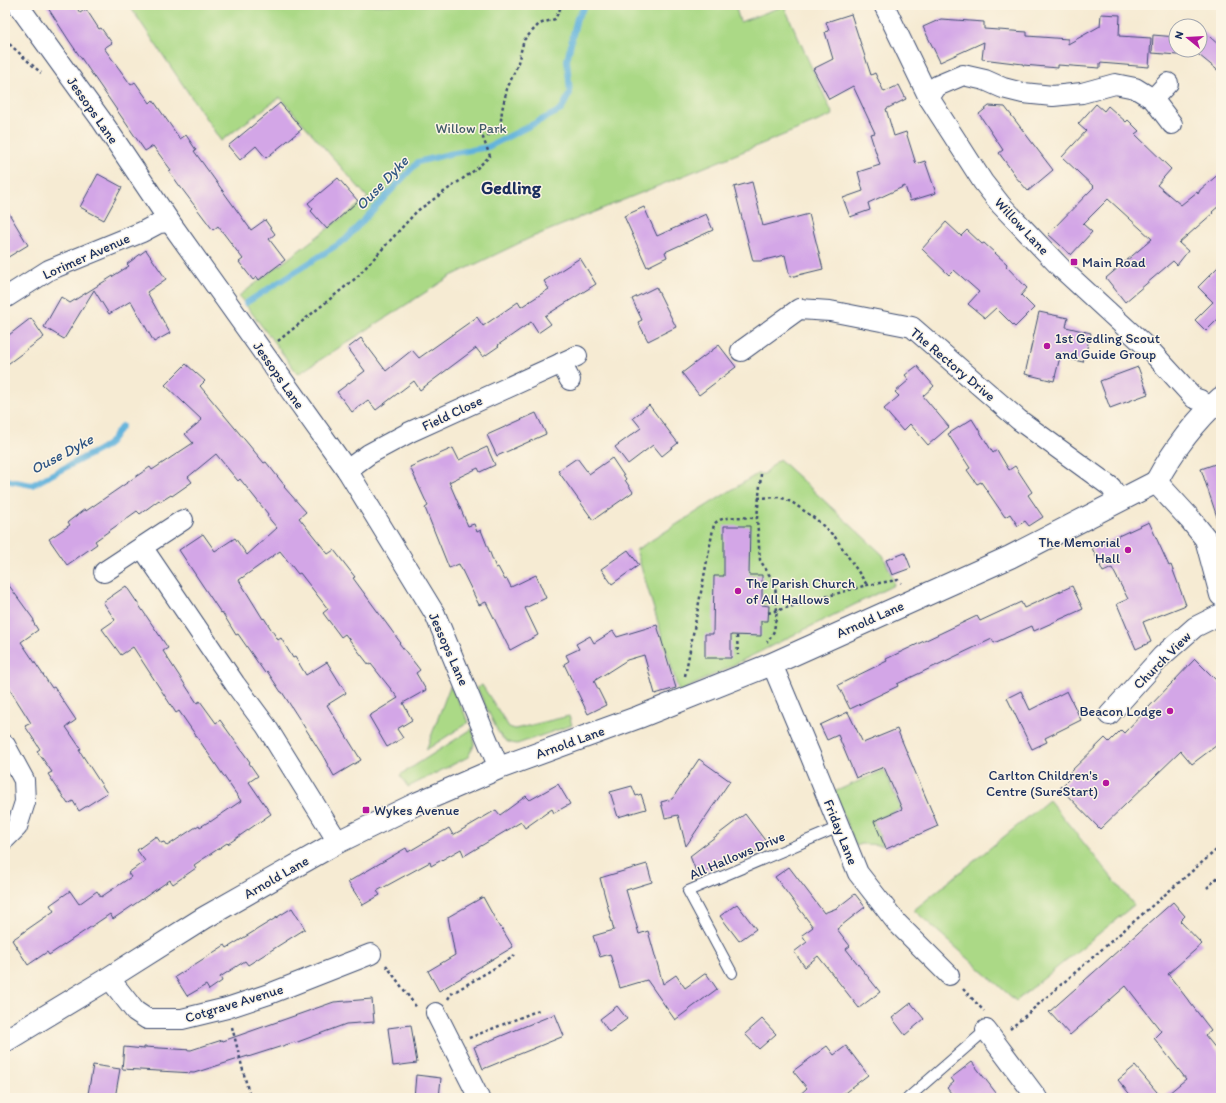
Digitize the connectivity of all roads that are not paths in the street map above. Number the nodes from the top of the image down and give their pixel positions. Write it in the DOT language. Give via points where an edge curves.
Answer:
graph roads {
  1 [pos="18,5"];
  2 [pos="884,5"];
  3 [pos="1168,83"];
  4 [pos="929,98"];
  5 [pos="1154,99"];
  6 [pos="1172,124"];
  7 [pos="170,222"];
  8 [pos="5,298"];
  9 [pos="741,351"];
  10 [pos="569,366"];
  11 [pos="1216,403"];
  12 [pos="347,470"];
  13 [pos="1156,482"];
  14 [pos="1119,500"];
  15 [pos="182,520"];
  16 [pos="142,547"];
  17 [pos="104,572"];
  18 [pos="1221,592"];
  19 [pos="1221,614"];
  20 [pos="772,664"];
  21 [pos="1109,715"];
  22 [pos="5,745"];
  23 [pos="499,768"];
  24 [pos="839,827"];
  25 [pos="5,839"];
  26 [pos="338,842"];
  27 [pos="372,954"];
  28 [pos="732,973"];
  29 [pos="109,978"];
  30 [pos="954,980"];
  31 [pos="436,1013"];
  32 [pos="989,1028"];
  33 [pos="5,1041"];
  34 [pos="479,1098"];
  35 [pos="908,1098"];
  36 [pos="1038,1098"];
  1 -- 7 [label="street, Jessops Lane" via="102,121"];
  2 -- 4 [label="street, Willow Lane"];
  3 -- 5 [label="street"];
  4 -- 5 [label="street" via="937,86 963,76 986,80 1023,93 1053,96 1082,93 1115,84 1135,88"];
  4 -- 11 [label="street, Willow Lane" via="983,182 1001,205 1062,269 1151,351 1194,398"];
  5 -- 6 [label="street"];
  7 -- 8 [label="street, Lorimer Avenue" via="159,223 48,270"];
  7 -- 12 [label="street, Jessops Lane"];
  9 -- 14 [label="street, The Rectory Drive" via="799,309 830,311 912,327 1019,420 1111,487"];
  10 -- 12 [label="street, Field Close" via="410,432 369,454"];
  11 -- 13 [label="street" via="1178,444"];
  12 -- 23 [label="street, Jessops Lane" via="435,614"];
  13 -- 14 [label="street, Arnold Lane"];
  13 -- 18 [label="street" via="1206,539"];
  14 -- 20 [label="street, Arnold Lane" via="1010,557"];
  15 -- 16 [label="street"];
  16 -- 17 [label="street"];
  16 -- 26 [label="street" via="266,726"];
  19 -- 21 [label="street, Church View" via="1195,627 1162,656"];
  20 -- 23 [label="street, Arnold Lane" via="639,717"];
  20 -- 24 [label="street, Friday Lane"];
  22 -- 25 [label="street" via="24,780 25,802 17,827"];
  23 -- 26 [label="street, Arnold Lane" via="418,803"];
  24 -- 28 [label="lane, All Hallows Drive" via="688,891"];
  24 -- 30 [label="street, Friday Lane" via="858,873 897,923"];
  26 -- 29 [label="street, Arnold Lane" via="204,918"];
  27 -- 29 [label="street, Cotgrave Avenue" via="269,994 182,1019 147,1018 134,1011"];
  29 -- 33 [label="street, Arnold Lane"];
  31 -- 34 [label="street"];
  32 -- 35 [label="lane"];
  32 -- 36 [label="street"];
}
